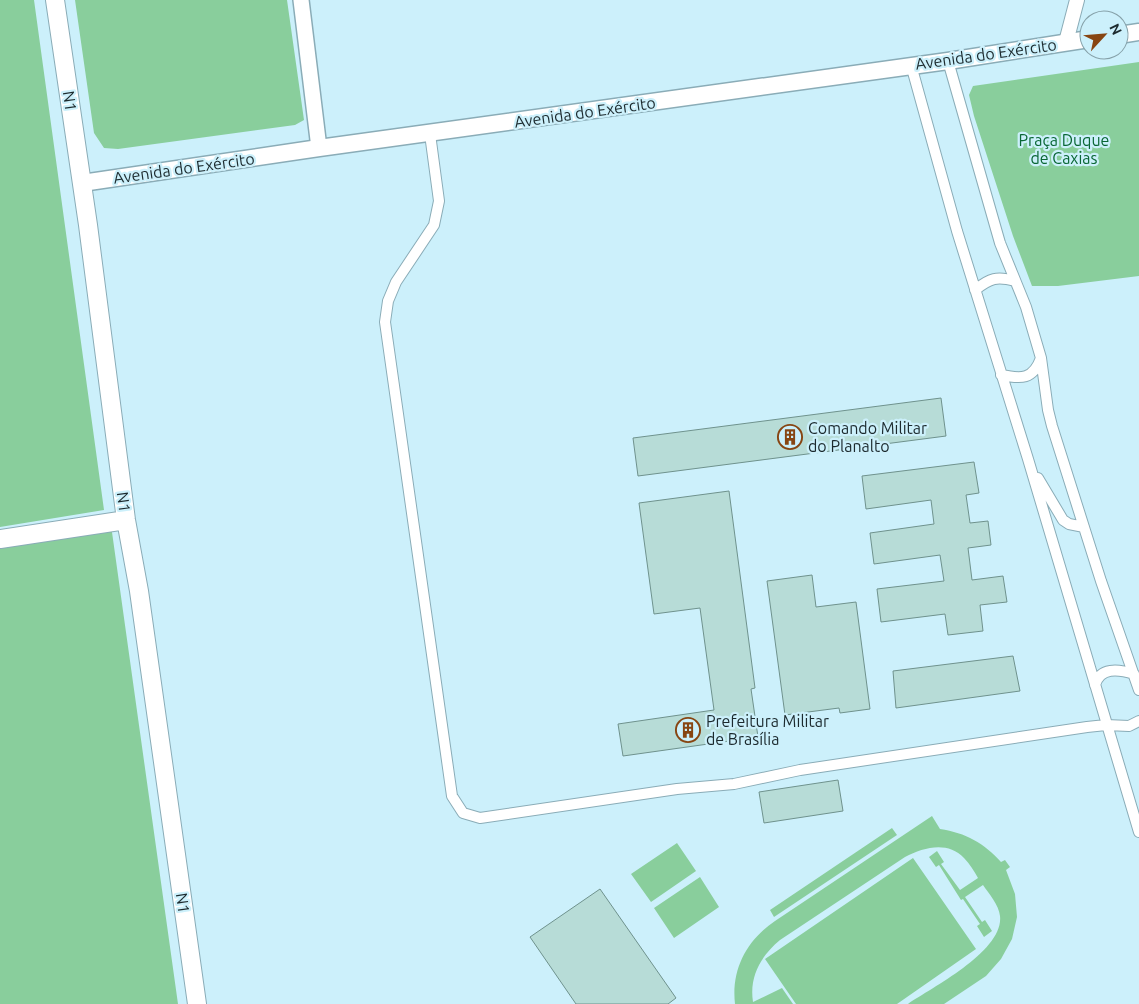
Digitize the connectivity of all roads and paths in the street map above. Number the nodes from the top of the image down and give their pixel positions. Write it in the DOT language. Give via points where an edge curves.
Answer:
graph roads {
  1 [pos="55,0"];
  2 [pos="301,0"];
  3 [pos="1077,0"];
  4 [pos="1079,40"];
  5 [pos="1066,42"];
  6 [pos="948,61"];
  7 [pos="912,65"];
  8 [pos="430,134"];
  9 [pos="319,148"];
  10 [pos="82,183"];
  11 [pos="1015,281"];
  12 [pos="975,290"];
  13 [pos="1041,358"];
  14 [pos="1001,375"];
  15 [pos="1028,459"];
  16 [pos="126,520"];
  17 [pos="1084,527"];
  18 [pos="0,539"];
  19 [pos="1134,674"];
  20 [pos="1094,685"];
  21 [pos="1139,690"];
  22 [pos="1139,721"];
  23 [pos="1106,725"];
  24 [pos="1139,832"];
  25 [pos="197,1004"];
  1 -- 10 [label="highway, N1"];
  2 -- 9 [label="main road"];
  3 -- 5 [label="street"];
  4 -- 5 [label="main road, Avenida do Exército"];
  5 -- 6 [label="main road, Avenida do Exército"];
  6 -- 7 [label="main road, Avenida do Exército"];
  6 -- 11 [label="street" via="1000,243"];
  7 -- 8 [label="main road, Avenida do Exército"];
  7 -- 12 [label="street"];
  8 -- 9 [label="main road, Avenida do Exército"];
  8 -- 23 [label="street" via="439,201 436,217 396,282 388,301 385,322 452,796 463,813 480,818 677,789 734,784 800,770"];
  9 -- 10 [label="main road, Avenida do Exército"];
  10 -- 16 [label="highway, N1"];
  11 -- 12 [label="street" via="1001,277 986,281"];
  11 -- 13 [label="street"];
  12 -- 14 [label="street"];
  13 -- 14 [label="street" via="1037,368 1023,377"];
  13 -- 17 [label="street" via="1048,410"];
  14 -- 15 [label="street"];
  15 -- 17 [label="street" via="1063,520"];
  15 -- 20 [label="street"];
  16 -- 18 [label="highway"];
  16 -- 25 [label="highway, N1" via="139,591"];
  17 -- 19 [label="street"];
  19 -- 20 [label="street" via="1107,672 1100,675"];
  19 -- 21 [label="street"];
  20 -- 23 [label="street"];
  22 -- 23 [label="street" via="1129,726"];
  23 -- 24 [label="street"];
}
